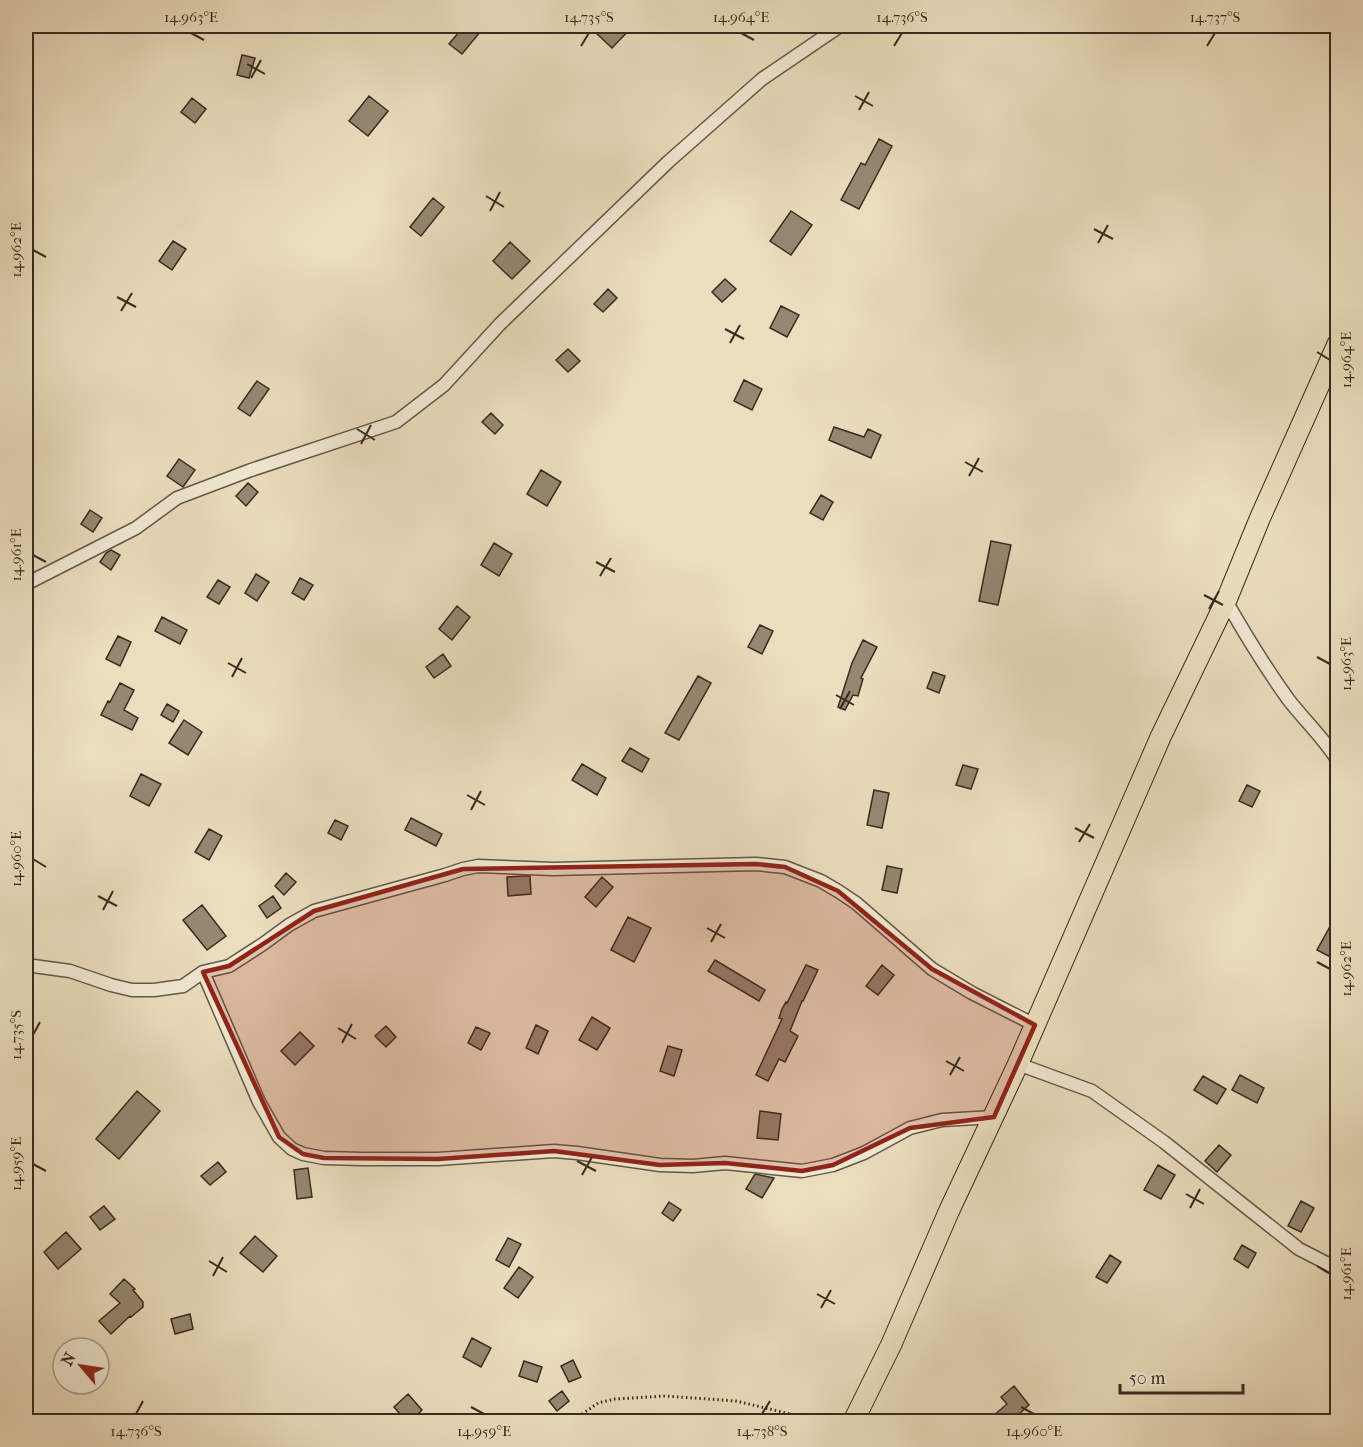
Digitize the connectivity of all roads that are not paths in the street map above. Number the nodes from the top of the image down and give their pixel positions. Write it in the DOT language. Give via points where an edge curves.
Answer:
graph roads {
  1 [pos="840,26"];
  2 [pos="1338,343"];
  3 [pos="26,584"];
  4 [pos="1226,601"];
  5 [pos="1338,760"];
  6 [pos="26,965"];
  7 [pos="203,972"];
  8 [pos="1035,1025"];
  9 [pos="1018,1064"];
  10 [pos="994,1117"];
  11 [pos="1338,1269"];
  12 [pos="853,1422"];
  1 -- 3 [label="street" via="762,79 668,162 500,324 444,385 396,422 177,498 136,528"];
  2 -- 4 [label="main road"];
  4 -- 5 [label="street" via="1259,658"];
  4 -- 8 [label="main road" via="1161,736"];
  6 -- 7 [label="street" via="70,970 132,990 183,986"];
  7 -- 8 [label="street" via="229,966 314,911 463,868 756,864 784,867 821,881 855,903 932,969"];
  7 -- 10 [label="street" via="259,1102 279,1137 292,1149 324,1158 438,1159 554,1151 660,1165 725,1163 802,1171 864,1153 910,1128 942,1120"];
  8 -- 9 [label="main road"];
  9 -- 10 [label="main road"];
  9 -- 11 [label="street" via="1092,1090 1299,1249"];
  10 -- 12 [label="main road"];
}
